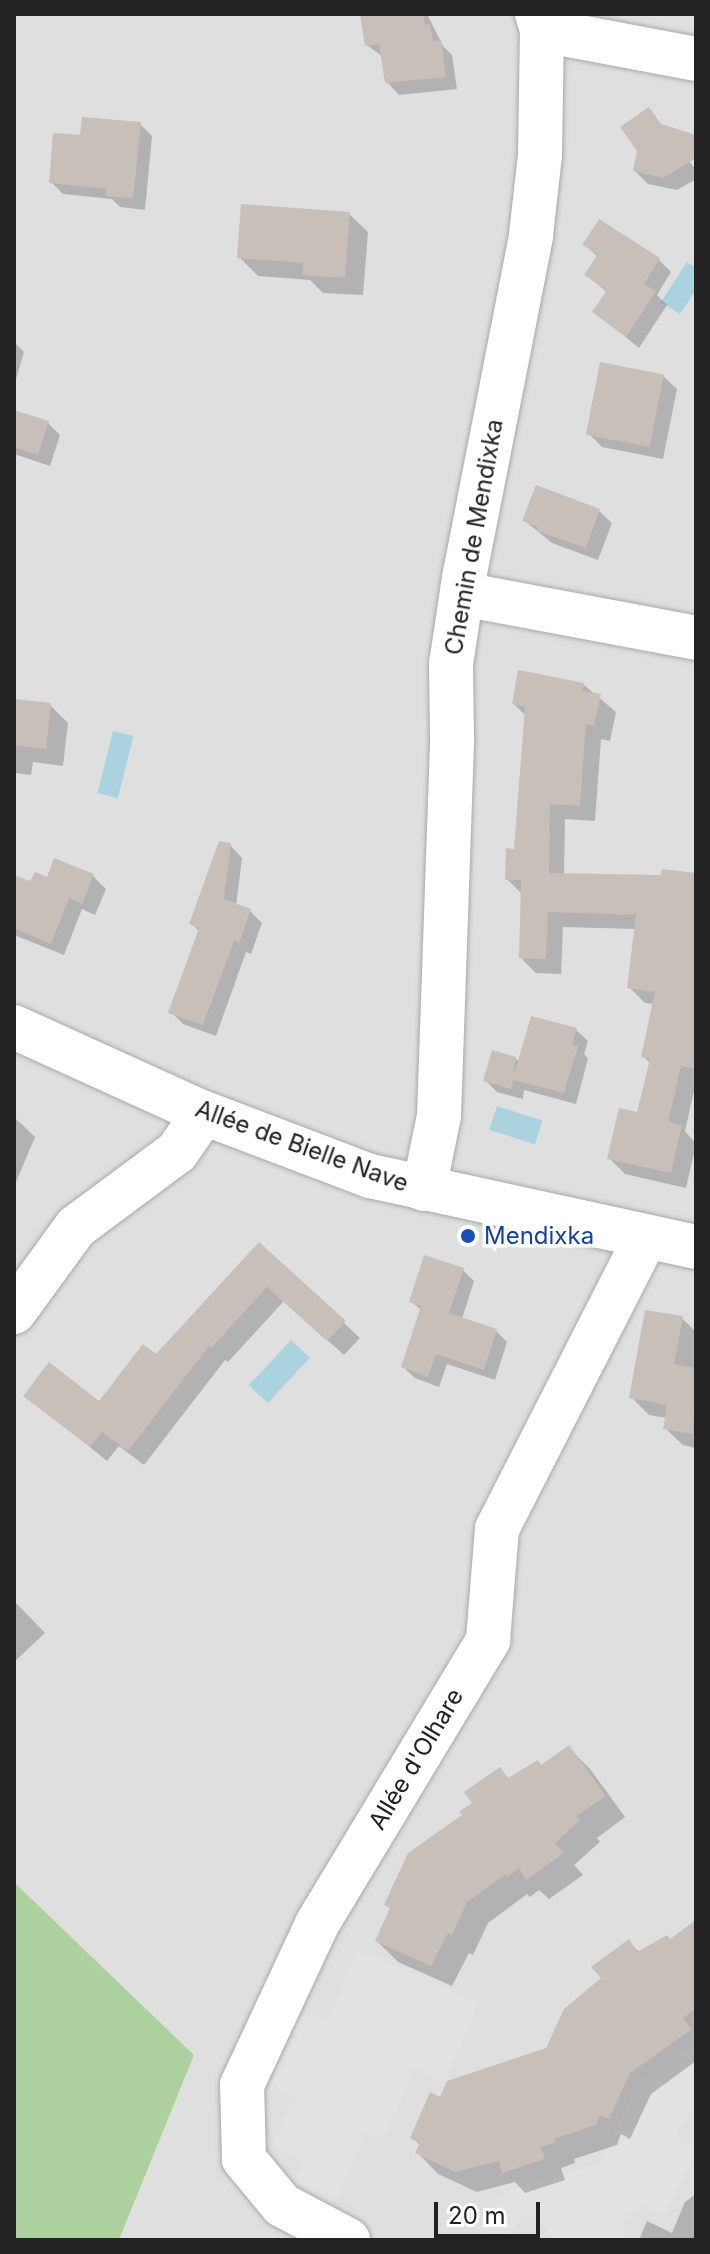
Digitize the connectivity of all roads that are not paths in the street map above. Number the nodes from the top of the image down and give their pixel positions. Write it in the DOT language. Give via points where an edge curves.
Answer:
graph roads {
  1 [pos="539,22"];
  2 [pos="696,59"];
  3 [pos="462,594"];
  4 [pos="696,638"];
  5 [pos="14,1027"];
  6 [pos="204,1113"];
  7 [pos="424,1189"];
  8 [pos="646,1237"];
  9 [pos="696,1247"];
  10 [pos="14,1312"];
  11 [pos="348,2240"];
  1 -- 2 [label="street, Chemin de Mendixka"];
  1 -- 3 [label="street, Chemin de Mendixka" via="540,155 531,235"];
  3 -- 4 [label="street"];
  3 -- 7 [label="street, Chemin de Mendixka" via="451,664 439,1116"];
  5 -- 6 [label="street, Allée de Bielle Nave"];
  6 -- 7 [label="street, Allée de Bielle Nave" via="370,1176"];
  6 -- 10 [label="street" via="177,1152 76,1227"];
  7 -- 8 [label="street, Allée de Bielle Nave"];
  8 -- 9 [label="street, Allée de Bielle Nave"];
  8 -- 11 [label="street, Allée d'Olhare" via="497,1529 488,1640 317,1924 242,2085 244,2159 282,2205"];
}
